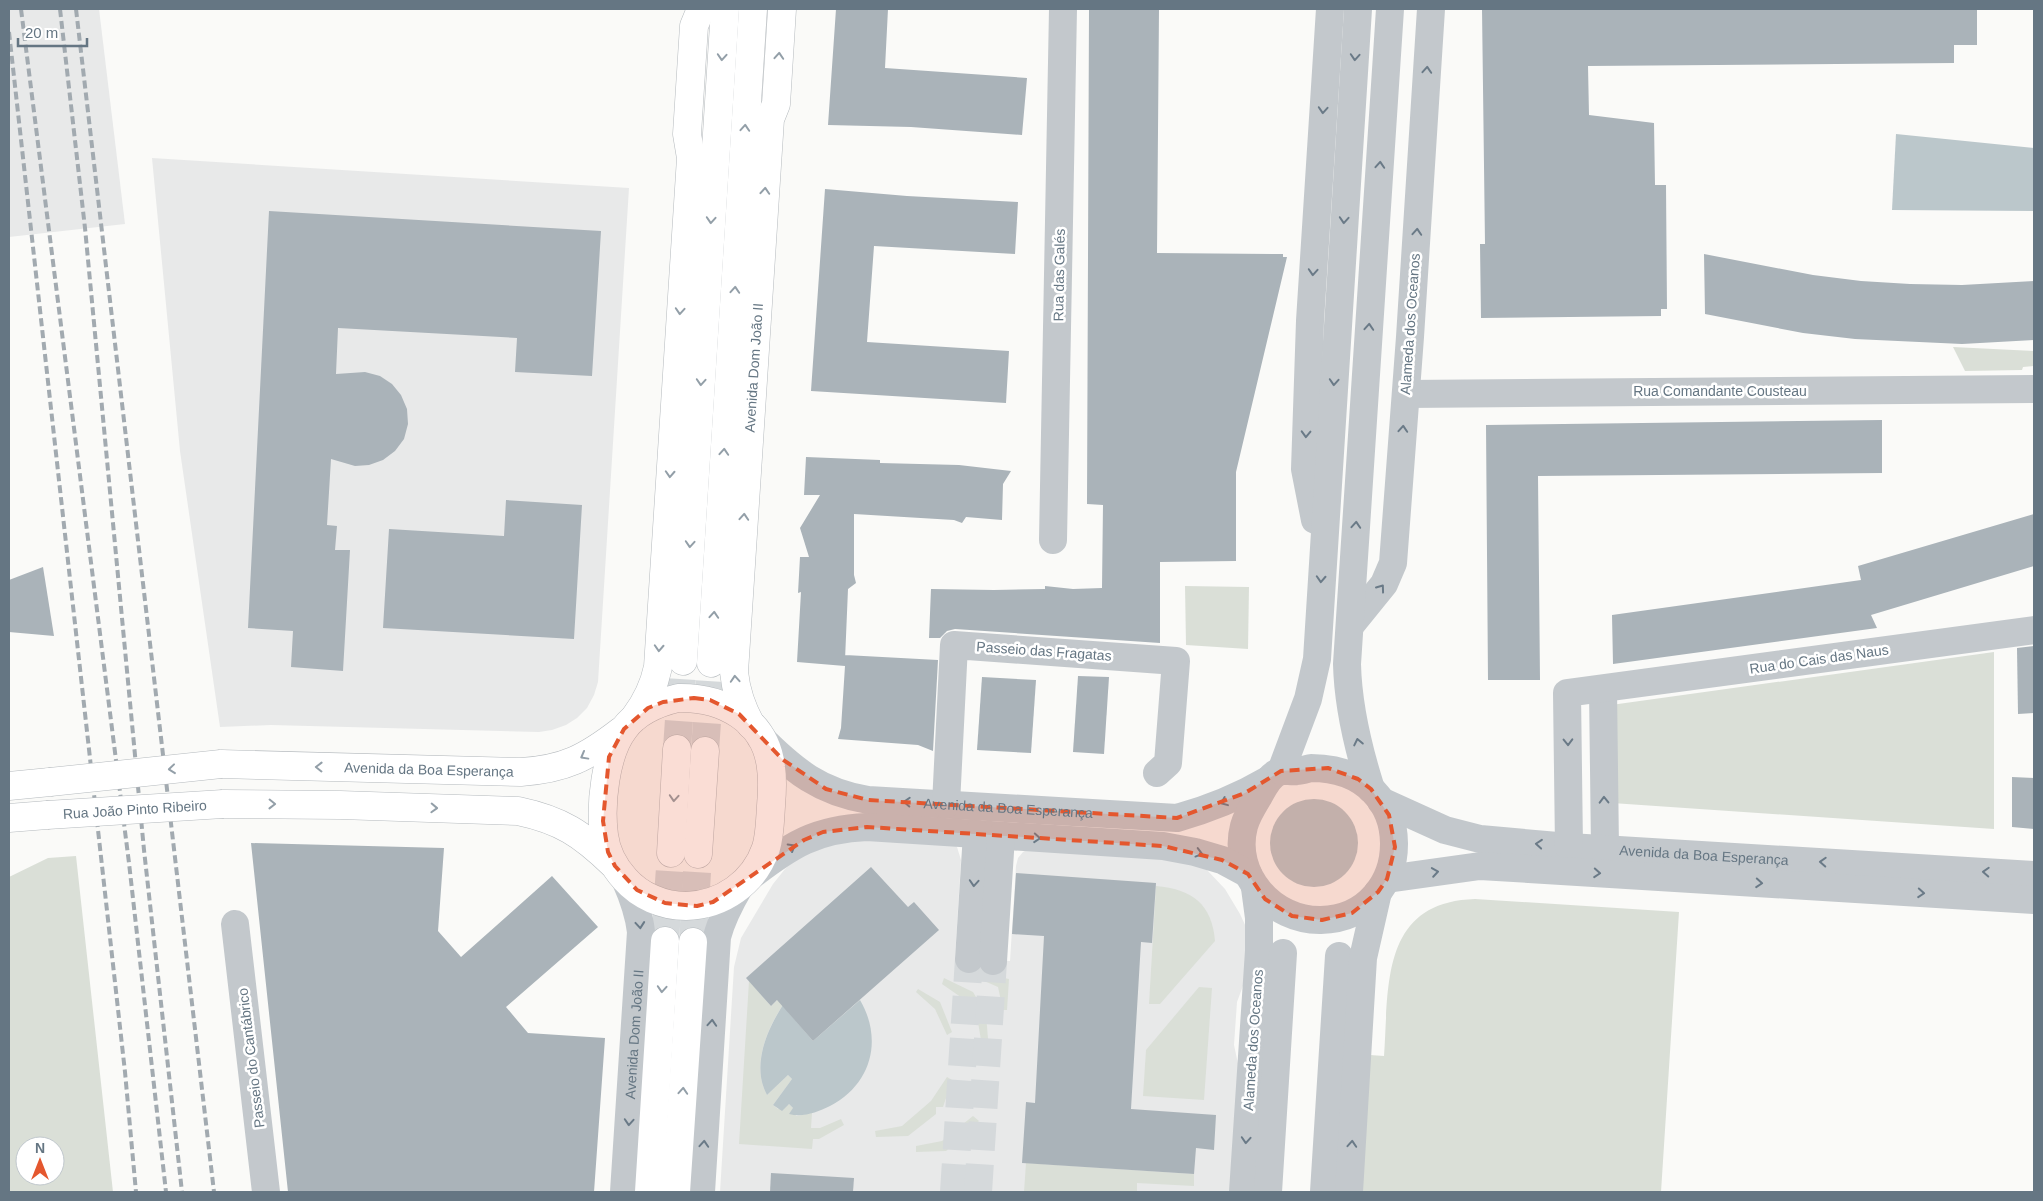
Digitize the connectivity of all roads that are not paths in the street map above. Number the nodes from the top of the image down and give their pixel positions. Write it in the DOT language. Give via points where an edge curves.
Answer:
graph roads {
  1 [pos="700,9"];
  2 [pos="725,9"];
  3 [pos="752,9"];
  4 [pos="782,9"];
  5 [pos="1063,9"];
  6 [pos="1330,9"];
  7 [pos="1358,9"];
  8 [pos="1390,9"];
  9 [pos="1431,9"];
  10 [pos="717,127"];
  11 [pos="691,158"];
  12 [pos="2034,389"];
  13 [pos="1406,394"];
  14 [pos="1364,406"];
  15 [pos="1400,474"];
  16 [pos="1052,540"];
  17 [pos="1323,546"];
  18 [pos="1350,626"];
  19 [pos="2034,630"];
  20 [pos="683,661"];
  21 [pos="711,663"];
  22 [pos="1603,689"];
  23 [pos="630,723"];
  24 [pos="755,731"];
  25 [pos="677,749"];
  26 [pos="705,751"];
  27 [pos="1157,773"];
  28 [pos="9,774"];
  29 [pos="1274,776"];
  30 [pos="50,782"];
  31 [pos="9,786"];
  32 [pos="1376,795"];
  33 [pos="946,804"];
  34 [pos="47,815"];
  35 [pos="9,818"];
  36 [pos="9,833"];
  37 [pos="989,835"];
  38 [pos="1568,847"];
  39 [pos="1605,849"];
  40 [pos="671,853"];
  41 [pos="698,854"];
  42 [pos="620,873"];
  43 [pos="2034,875"];
  44 [pos="746,881"];
  45 [pos="1251,881"];
  46 [pos="1382,885"];
  47 [pos="2034,900"];
  48 [pos="236,924"];
  49 [pos="665,941"];
  50 [pos="693,942"];
  51 [pos="1283,953"];
  52 [pos="1339,956"];
  53 [pos="981,960"];
  54 [pos="266,1192"];
  55 [pos="624,1192"];
  56 [pos="649,1192"];
  57 [pos="676,1192"];
  58 [pos="701,1192"];
  59 [pos="1243,1192"];
  60 [pos="1268,1192"];
  61 [pos="1324,1192"];
  62 [pos="1348,1192"];
  1 -- 11 [label="main road" via="694,26 687,134"];
  2 -- 10 [label="main road, one-way"];
  21 -- 3 [label="main road, Avenida Dom João II, one-way"];
  24 -- 4 [label="main road, Avenida Dom João II, one-way" via="742,708 734,672 770,119 776,104"];
  5 -- 16 [label="street, Rua das Galés"];
  6 -- 17 [label="street, one-way" via="1310,321 1305,469"];
  7 -- 17 [label="street, one-way"];
  14 -- 8 [label="street, one-way"];
  13 -- 9 [label="street, Alameda dos Oceanos, one-way"];
  10 -- 11 [label="main road"];
  10 -- 20 [label="main road, one-way"];
  11 -- 23 [label="main road, one-way" via="658,667 655,684"];
  12 -- 13 [label="street, Rua Comandante Cousteau"];
  15 -- 13 [label="street, Alameda dos Oceanos, one-way"];
  14 -- 15 [label="street"];
  18 -- 14 [label="street, one-way"];
  18 -- 15 [label="street, Alameda dos Oceanos, one-way" via="1390,573"];
  17 -- 29 [label="street, one-way" via="1316,659 1308,699"];
  32 -- 18 [label="street, one-way" via="1360,754 1348,687"];
  19 -- 22 [label="street, Rua do Cais das Naus"];
  22 -- 38 [label="street, Rua do Cais das Naus, one-way" via="1567,693"];
  39 -- 22 [label="street, one-way"];
  23 -- 24 [label="main road" via="648,708 663,702 694,698 725,706 739,714"];
  23 -- 30 [label="main road, Avenida da Boa Esperança, one-way, bridge" via="599,748 574,762 542,770 221,764"];
  23 -- 42 [label="main road" via="615,742 609,757 605,792 604,836"];
  33 -- 24 [label="street, Avenida da Boa Esperança, one-way" via="868,800 826,789 782,759"];
  24 -- 44 [label="main road, Avenida Dom João II" via="771,767 770,812 766,847"];
  25 -- 40 [label="main road, one-way"];
  26 -- 41 [label="main road"];
  27 -- 33 [label="street, Passeio das Fragatas" via="1168,763 1176,660 954,645"];
  28 -- 30 [label="street"];
  29 -- 32 [label="street" via="1328,768 1351,776"];
  29 -- 33 [label="street, Avenida da Boa Esperança, one-way" via="1231,799 1177,818"];
  29 -- 45 [label="street" via="1249,813 1244,828 1243,859"];
  30 -- 31 [label="main road"];
  38 -- 32 [label="street, Avenida da Boa Esperança, one-way" via="1472,837 1445,830"];
  32 -- 46 [label="street" via="1389,815 1394,831 1392,863"];
  34 -- 35 [label="main road, Rua João Pinto Ribeiro"];
  34 -- 36 [label="street, Rua João Pinto Ribeiro"];
  34 -- 42 [label="main road, Rua João Pinto Ribeiro, one-way, bridge" via="223,804 518,811 539,815 570,829 594,846"];
  44 -- 37 [label="street, Avenida da Boa Esperança, one-way" via="777,856 804,840 844,828"];
  37 -- 45 [label="street, Avenida da Boa Esperança, one-way" via="1163,846 1222,860"];
  37 -- 53 [label="street"];
  38 -- 39 [label="street, Avenida da Boa Esperança"];
  43 -- 39 [label="street, Avenida da Boa Esperança, one-way"];
  42 -- 44 [label="main road" via="650,898 681,906 713,902"];
  42 -- 55 [label="street, Avenida Dom João II, one-way" via="634,898 641,932"];
  58 -- 44 [label="street, one-way" via="717,937 729,903"];
  45 -- 46 [label="street" via="1265,900 1292,916 1307,920 1338,918 1352,912 1366,904"];
  45 -- 59 [label="street, Alameda dos Oceanos, one-way" via="1258,918 1258,951"];
  46 -- 47 [label="street, Avenida da Boa Esperança, one-way" via="1480,866"];
  62 -- 46 [label="street, one-way" via="1364,958"];
  48 -- 54 [label="street, Passeio do Cantábrico"];
  49 -- 56 [label="main road, Avenida Dom João II, one-way"];
  57 -- 50 [label="main road, one-way"];
  51 -- 60 [label="street, Alameda dos Oceanos"];
  52 -- 61 [label="street"];
}
